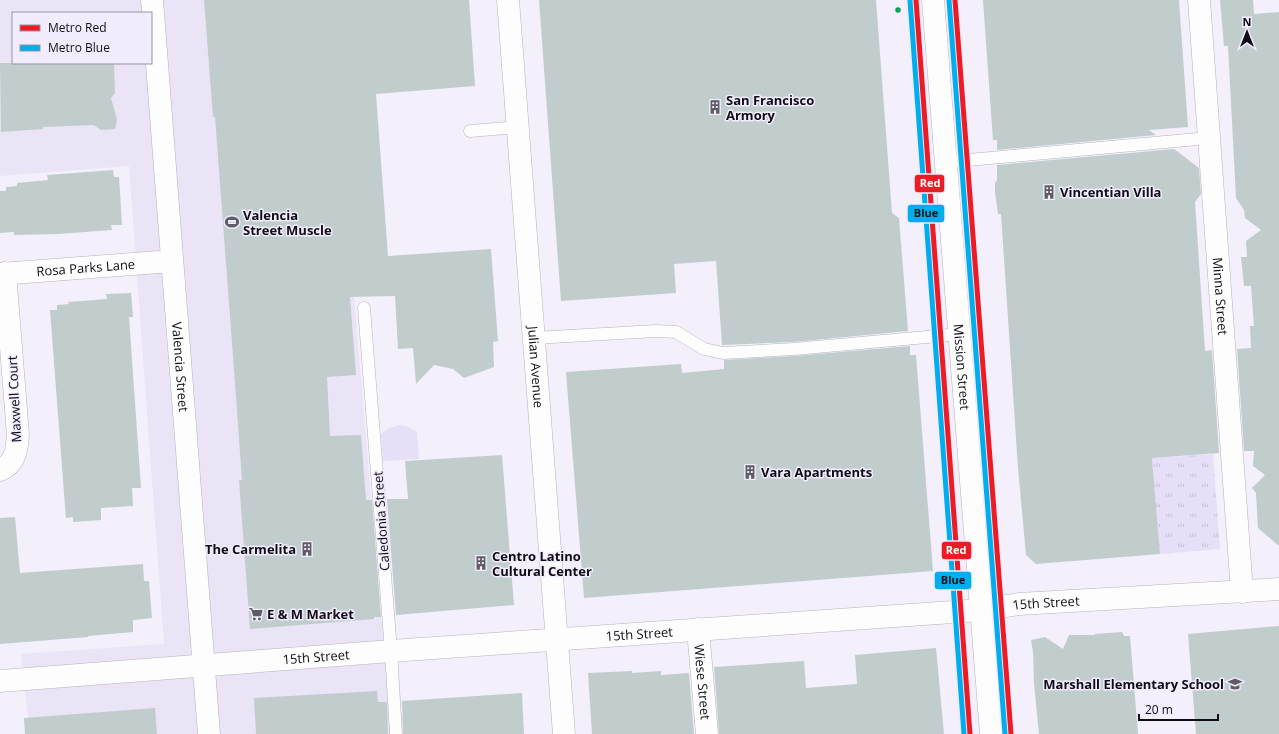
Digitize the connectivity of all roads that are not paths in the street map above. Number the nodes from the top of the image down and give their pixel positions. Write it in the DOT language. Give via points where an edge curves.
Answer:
graph roads {
  1 [pos="152,0"];
  2 [pos="508,0"];
  3 [pos="933,0"];
  4 [pos="1199,0"];
  5 [pos="518,127"];
  6 [pos="470,131"];
  7 [pos="1209,138"];
  8 [pos="946,162"];
  9 [pos="172,261"];
  10 [pos="2,273"];
  11 [pos="364,308"];
  12 [pos="960,334"];
  13 [pos="534,338"];
  14 [pos="0,470"];
  15 [pos="1279,589"];
  16 [pos="1242,592"];
  17 [pos="982,610"];
  18 [pos="698,629"];
  19 [pos="557,639"];
  20 [pos="391,651"];
  21 [pos="203,665"];
  22 [pos="0,681"];
  23 [pos="209,734"];
  24 [pos="396,734"];
  25 [pos="564,734"];
  26 [pos="707,734"];
  27 [pos="991,734"];
  1 -- 9 [label="street, Valencia Street"];
  2 -- 5 [label="street, Julian Avenue"];
  3 -- 8 [label="street, Mission Street"];
  4 -- 7 [label="street, Minna Street"];
  5 -- 6 [label="lane"];
  5 -- 13 [label="street, Julian Avenue"];
  7 -- 8 [label="lane"];
  7 -- 16 [label="street, Minna Street"];
  8 -- 12 [label="street, Mission Street"];
  9 -- 10 [label="street, Rosa Parks Lane"];
  9 -- 21 [label="street, Valencia Street"];
  10 -- 14 [label="street, Maxwell Court" via="18,436 15,455 7,466"];
  11 -- 20 [label="lane, Caledonia Street"];
  12 -- 13 [label="lane" via="723,353 704,349 676,332"];
  12 -- 17 [label="street, Mission Street"];
  13 -- 19 [label="street, Julian Avenue"];
  15 -- 16 [label="street, 15th Street"];
  16 -- 17 [label="street, 15th Street" via="1019,604"];
  17 -- 18 [label="street, 15th Street"];
  17 -- 27 [label="street, Mission Street"];
  18 -- 19 [label="street, 15th Street"];
  18 -- 26 [label="street, Wiese Street"];
  19 -- 20 [label="street, 15th Street"];
  19 -- 25 [label="street, Julian Avenue"];
  20 -- 21 [label="street, 15th Street"];
  20 -- 24 [label="lane, Caledonia Street"];
  21 -- 22 [label="street, 15th Street"];
  21 -- 23 [label="street, Valencia Street"];
}
